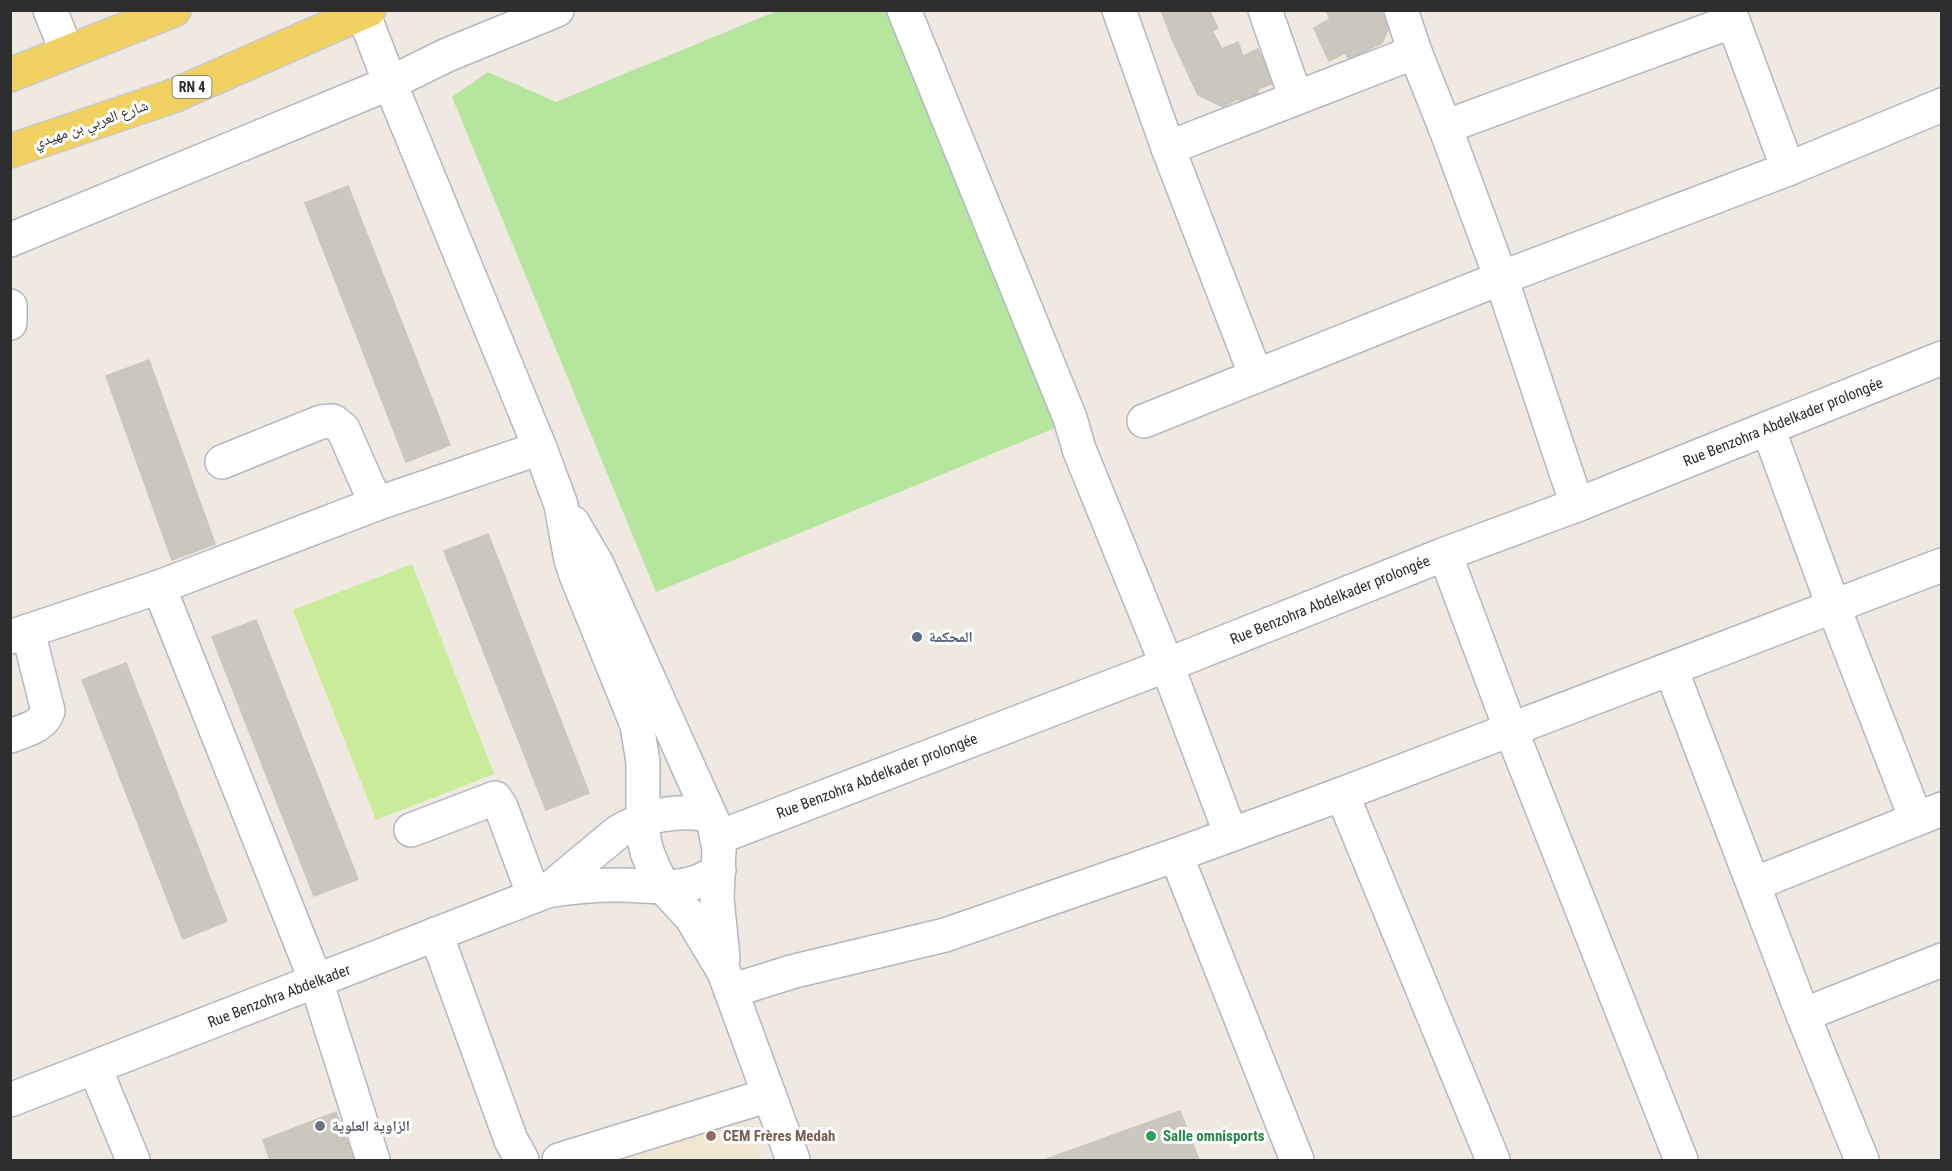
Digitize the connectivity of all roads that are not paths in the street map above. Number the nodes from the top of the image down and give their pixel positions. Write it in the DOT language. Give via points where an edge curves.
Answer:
graph roads {
  1 [pos="50,10"];
  2 [pos="174,10"];
  3 [pos="557,10"];
  4 [pos="904,10"];
  5 [pos="1119,10"];
  6 [pos="1265,10"];
  7 [pos="1401,10"];
  8 [pos="365,11"];
  9 [pos="1731,16"];
  10 [pos="67,52"];
  11 [pos="1415,52"];
  12 [pos="10,75"];
  13 [pos="390,83"];
  14 [pos="1296,98"];
  15 [pos="1941,105"];
  16 [pos="1445,127"];
  17 [pos="1168,148"];
  18 [pos="10,151"];
  19 [pos="1788,169"];
  20 [pos="10,240"];
  21 [pos="1501,278"];
  22 [pos="10,306"];
  23 [pos="10,323"];
  24 [pos="1941,358"];
  25 [pos="1256,376"];
  26 [pos="1143,421"];
  27 [pos="1768,428"];
  28 [pos="540,448"];
  29 [pos="222,462"];
  30 [pos="376,504"];
  31 [pos="561,505"];
  32 [pos="1577,505"];
  33 [pos="1445,554"];
  34 [pos="1941,566"];
  35 [pos="159,587"];
  36 [pos="1834,608"];
  37 [pos="19,634"];
  38 [pos="1167,665"];
  39 [pos="1671,669"];
  40 [pos="1511,730"];
  41 [pos="10,736"];
  42 [pos="1342,795"];
  43 [pos="1929,814"];
  44 [pos="643,819"];
  45 [pos="714,826"];
  46 [pos="411,830"];
  47 [pos="1231,835"];
  48 [pos="1176,855"];
  49 [pos="719,870"];
  50 [pos="1754,884"];
  51 [pos="664,888"];
  52 [pos="540,893"];
  53 [pos="436,934"];
  54 [pos="1941,960"];
  55 [pos="316,981"];
  56 [pos="728,982"];
  57 [pos="1803,1016"];
  58 [pos="95,1068"];
  59 [pos="769,1095"];
  60 [pos="10,1100"];
  61 [pos="133,1161"];
  62 [pos="373,1161"];
  63 [pos="522,1161"];
  64 [pos="559,1161"];
  65 [pos="793,1161"];
  66 [pos="1297,1161"];
  67 [pos="1493,1161"];
  68 [pos="1682,1161"];
  69 [pos="1862,1161"];
  1 -- 10 [label="street"];
  2 -- 10 [label="main road"];
  3 -- 13 [label="street" via="447,54"];
  4 -- 38 [label="street"];
  5 -- 17 [label="street"];
  6 -- 14 [label="street"];
  7 -- 11 [label="street"];
  8 -- 13 [label="street"];
  8 -- 18 [label="main road, شارع العربي بن مهيدي / RN 4" via="173,96"];
  9 -- 16 [label="street"];
  9 -- 19 [label="street"];
  10 -- 12 [label="main road"];
  11 -- 14 [label="street"];
  11 -- 16 [label="street"];
  13 -- 20 [label="street"];
  13 -- 28 [label="street"];
  14 -- 17 [label="street"];
  15 -- 19 [label="street"];
  16 -- 21 [label="street"];
  17 -- 25 [label="street"];
  19 -- 21 [label="street"];
  21 -- 25 [label="street"];
  21 -- 32 [label="street"];
  22 -- 23 [label="street"];
  24 -- 27 [label="street, Rue Benzohra Abdelkader prolongée"];
  25 -- 26 [label="street"];
  27 -- 32 [label="street, Rue Benzohra Abdelkader prolongée"];
  27 -- 36 [label="street"];
  28 -- 30 [label="street"];
  28 -- 31 [label="street"];
  29 -- 30 [label="street" via="321,422 333,421 343,429"];
  30 -- 35 [label="street"];
  31 -- 44 [label="street" via="576,575 638,725 643,762"];
  31 -- 45 [label="street" via="594,558"];
  32 -- 33 [label="street, Rue Benzohra Abdelkader prolongée"];
  33 -- 38 [label="street, Rue Benzohra Abdelkader prolongée"];
  33 -- 40 [label="street"];
  34 -- 36 [label="street"];
  35 -- 37 [label="street"];
  35 -- 55 [label="street"];
  36 -- 39 [label="street"];
  36 -- 43 [label="street"];
  37 -- 41 [label="street" via="48,711 38,725"];
  38 -- 45 [label="street, Rue Benzohra Abdelkader prolongée"];
  38 -- 47 [label="street"];
  39 -- 40 [label="street"];
  39 -- 50 [label="street"];
  40 -- 42 [label="street"];
  40 -- 68 [label="street"];
  42 -- 47 [label="street"];
  42 -- 67 [label="street"];
  43 -- 50 [label="street"];
  44 -- 45 [label="street, Rue Benzohra Abdelkader" via="677,812"];
  44 -- 51 [label="street" via="647,852"];
  44 -- 52 [label="street, Rue Benzohra Abdelkader" via="618,832"];
  45 -- 49 [label="street"];
  46 -- 52 [label="street" via="495,798"];
  47 -- 48 [label="street"];
  48 -- 56 [label="street" via="945,935 792,972"];
  48 -- 66 [label="street"];
  49 -- 51 [label="street, Rue Benzohra Abdelkader" via="688,886"];
  49 -- 56 [label="street" via="717,900"];
  50 -- 57 [label="street"];
  51 -- 52 [label="street, Rue Benzohra Abdelkader" via="618,885"];
  51 -- 56 [label="street" via="691,916"];
  52 -- 53 [label="street, Rue Benzohra Abdelkader"];
  53 -- 55 [label="street, Rue Benzohra Abdelkader"];
  53 -- 63 [label="street"];
  54 -- 57 [label="street"];
  55 -- 58 [label="street, Rue Benzohra Abdelkader"];
  55 -- 62 [label="street"];
  56 -- 59 [label="street"];
  57 -- 69 [label="street"];
  58 -- 60 [label="street, Rue Benzohra Abdelkader"];
  58 -- 61 [label="street"];
  59 -- 64 [label="street"];
  59 -- 65 [label="street"];
}
